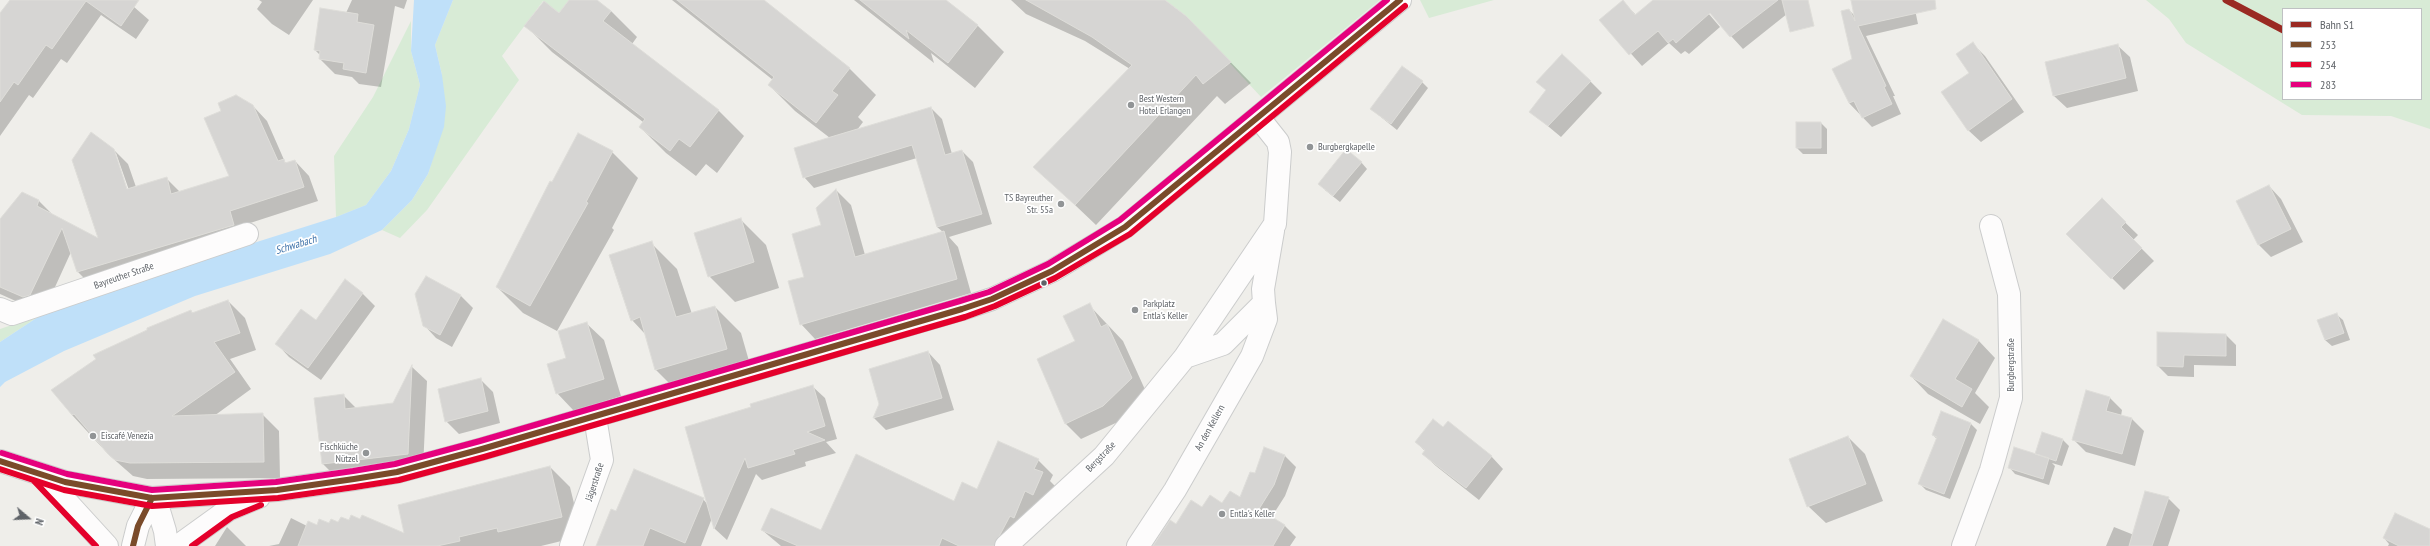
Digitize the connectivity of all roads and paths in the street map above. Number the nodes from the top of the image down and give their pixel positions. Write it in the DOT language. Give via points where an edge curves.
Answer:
graph roads {
  1 [pos="1400,0"];
  2 [pos="1259,118"];
  3 [pos="1275,224"];
  4 [pos="1991,226"];
  5 [pos="247,234"];
  6 [pos="1264,303"];
  7 [pos="0,309"];
  8 [pos="1185,357"];
  9 [pos="595,416"];
  10 [pos="0,461"];
  11 [pos="42,476"];
  12 [pos="277,490"];
  13 [pos="152,498"];
  14 [pos="107,546"];
  15 [pos="133,546"];
  16 [pos="167,546"];
  17 [pos="178,546"];
  18 [pos="571,546"];
  19 [pos="1006,546"];
  20 [pos="1138,546"];
  21 [pos="1963,546"];
  1 -- 2 [label="street"];
  2 -- 3 [label="street, An den Kellern" via="1278,142 1280,152"];
  2 -- 9 [label="street" via="1125,227 1085,252 1016,288 950,313"];
  3 -- 6 [label="street, An den Kellern" via="1264,288"];
  3 -- 8 [label="street, Bergstraße"];
  4 -- 21 [label="street, Burgbergstraße" via="2009,294 2011,398 1991,470"];
  5 -- 7 [label="street, Bayreuther Straße" via="12,314"];
  6 -- 8 [label="street" via="1223,344"];
  6 -- 20 [label="street, An den Kellern" via="1266,319 1252,356 1175,490"];
  8 -- 19 [label="street, Bergstraße" via="1104,456"];
  9 -- 12 [label="street" via="397,472"];
  9 -- 18 [label="street, Jägerstraße" via="602,460"];
  10 -- 11 [label="street"];
  11 -- 13 [label="street" via="99,490"];
  11 -- 14 [label="street"];
  12 -- 13 [label="street"];
  12 -- 17 [label="street" via="228,510"];
  13 -- 15 [label="street" via="138,526"];
  13 -- 16 [label="street" via="159,511"];
}
